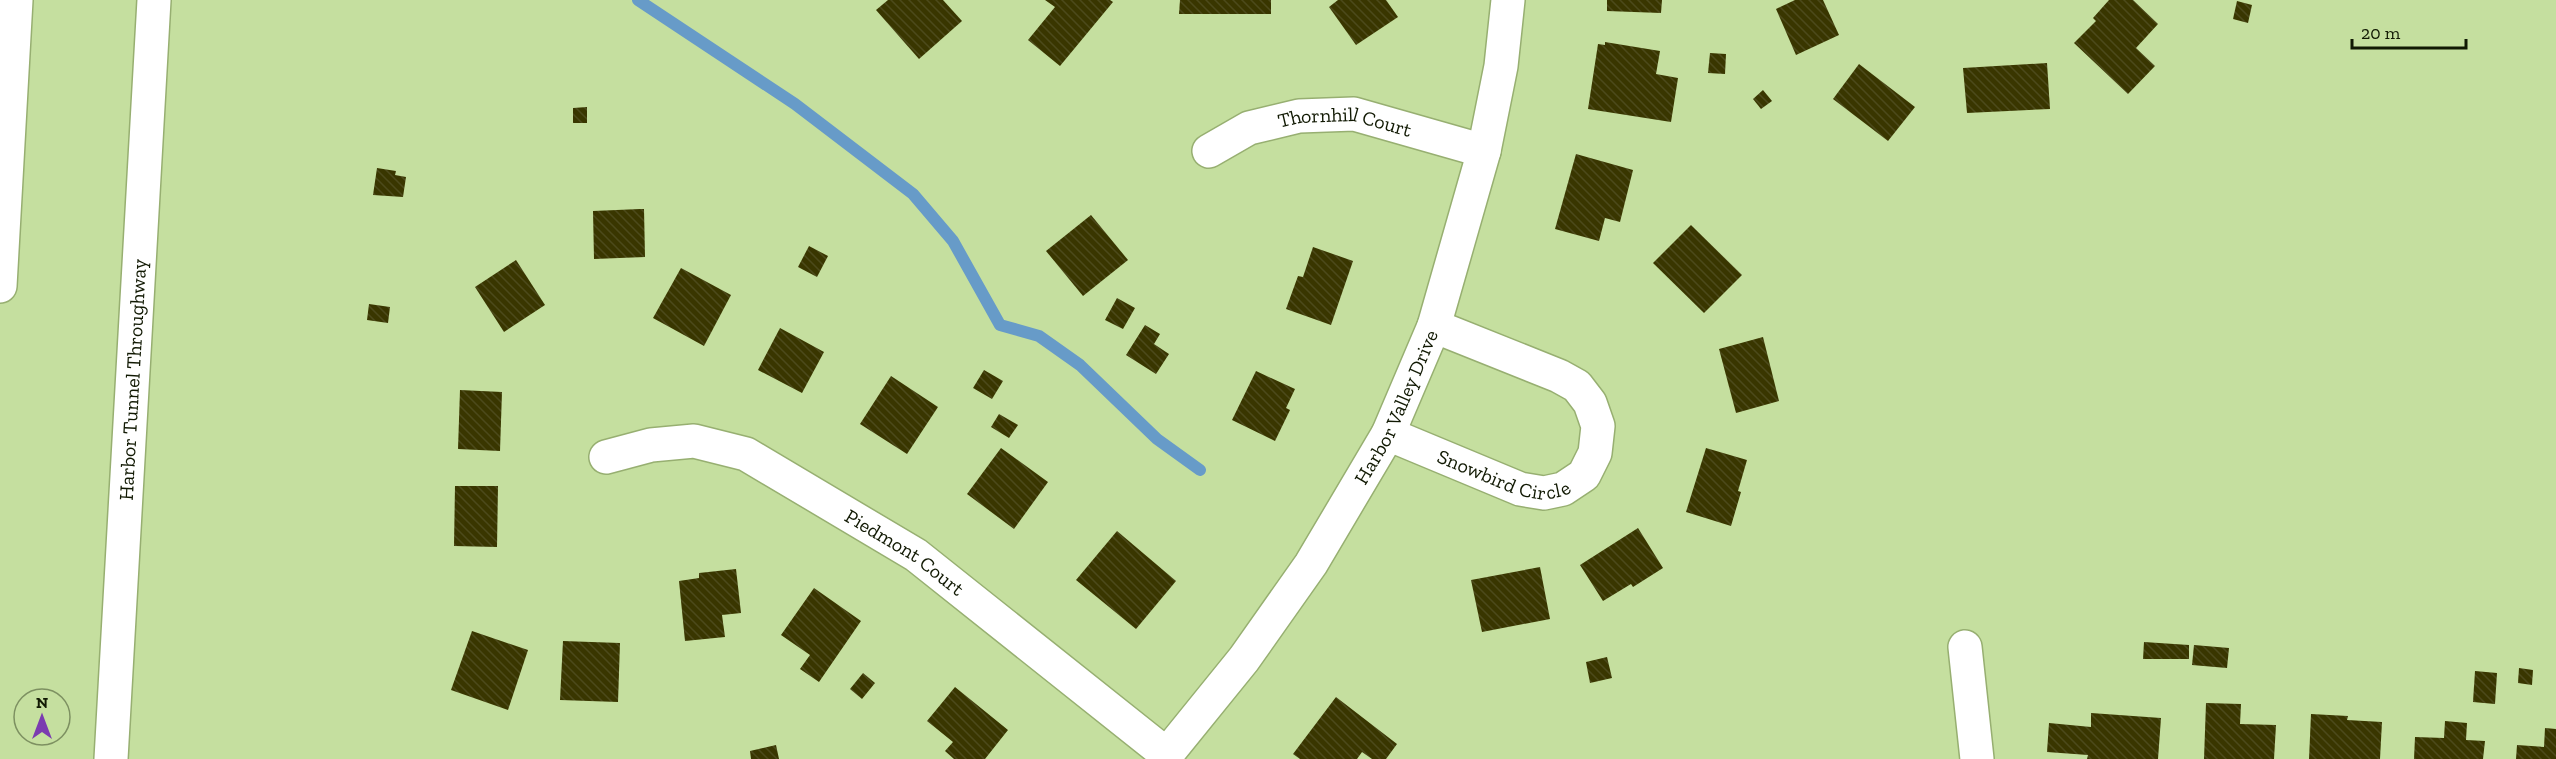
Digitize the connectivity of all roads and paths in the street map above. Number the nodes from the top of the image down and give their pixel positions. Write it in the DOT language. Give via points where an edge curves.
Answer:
graph roads {
  1 [pos="16,0"];
  2 [pos="154,0"];
  3 [pos="1508,0"];
  4 [pos="1209,151"];
  5 [pos="1484,151"];
  6 [pos="0,286"];
  7 [pos="1434,326"];
  8 [pos="1388,434"];
  9 [pos="606,457"];
  10 [pos="1965,647"];
  11 [pos="1164,757"];
  12 [pos="111,759"];
  13 [pos="1977,759"];
  1 -- 6 [label="main road"];
  2 -- 12 [label="main road, Harbor Tunnel Throughway"];
  3 -- 5 [label="main road, Harbor Valley Drive" via="1501,66"];
  4 -- 5 [label="main road, Thornhill Court" via="1249,128 1299,116 1354,114"];
  5 -- 7 [label="main road, Harbor Valley Drive"];
  7 -- 8 [label="main road, Harbor Valley Drive"];
  7 -- 8 [label="main road, Snowbird Circle" via="1577,386 1590,403 1598,426 1595,453 1584,475 1563,489 1544,493 1520,489"];
  8 -- 11 [label="main road, Harbor Valley Drive" via="1311,564 1244,659"];
  9 -- 11 [label="main road, Piedmont Court" via="651,445 694,441 746,454 916,555"];
  10 -- 13 [label="main road"];
}
